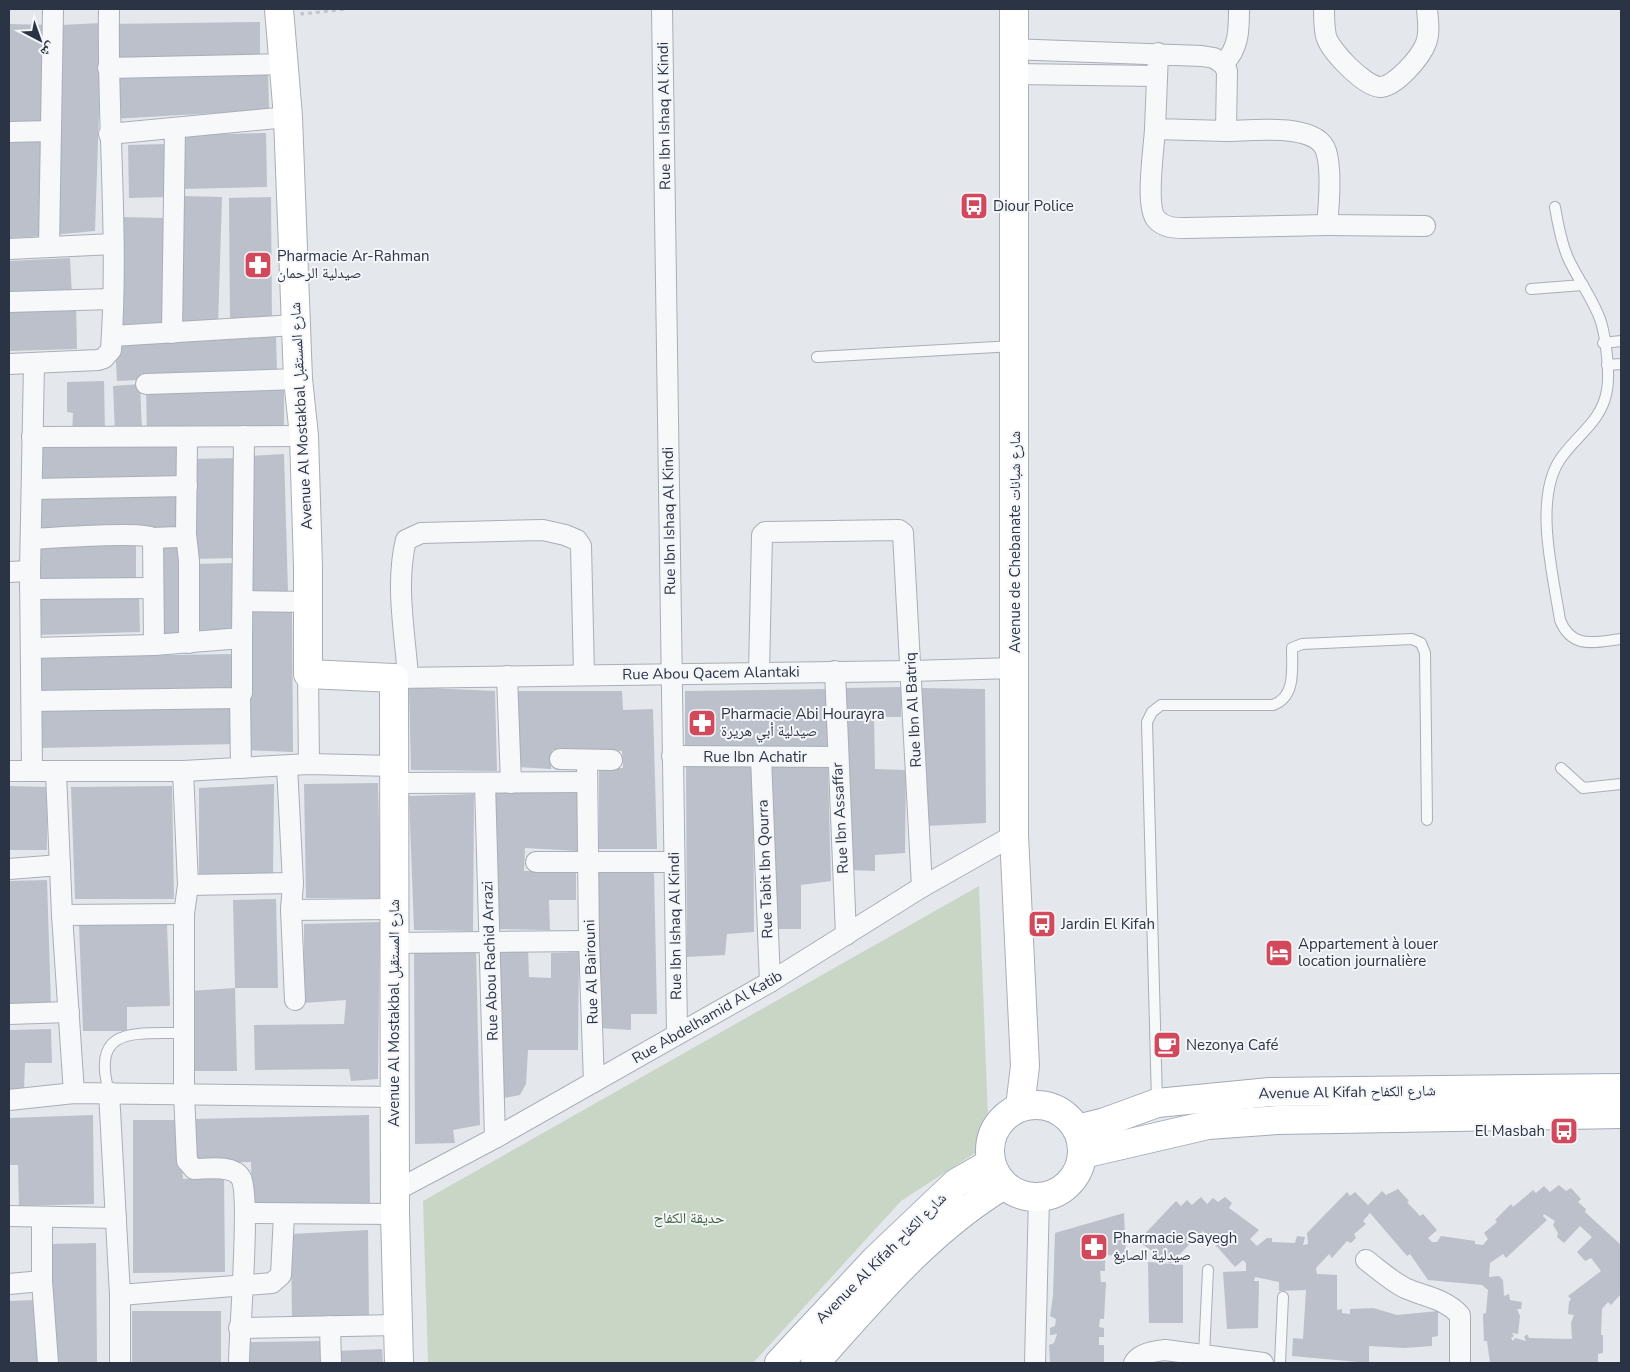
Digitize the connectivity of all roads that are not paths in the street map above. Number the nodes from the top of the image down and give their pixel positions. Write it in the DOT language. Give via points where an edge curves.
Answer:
graph roads {
  1 [pos="53,9"];
  2 [pos="109,9"];
  3 [pos="280,9"];
  4 [pos="662,9"];
  5 [pos="1014,9"];
  6 [pos="1239,9"];
  7 [pos="1324,9"];
  8 [pos="1427,9"];
  9 [pos="1158,53"];
  10 [pos="1013,62"];
  11 [pos="284,64"];
  12 [pos="1223,64"];
  13 [pos="108,68"];
  14 [pos="1157,76"];
  15 [pos="288,117"];
  16 [pos="175,128"];
  17 [pos="1155,129"];
  18 [pos="51,130"];
  19 [pos="1226,131"];
  20 [pos="9,132"];
  21 [pos="109,134"];
  22 [pos="1555,207"];
  23 [pos="1328,225"];
  24 [pos="1425,226"];
  25 [pos="114,244"];
  26 [pos="50,247"];
  27 [pos="9,249"];
  28 [pos="1583,285"];
  29 [pos="1531,289"];
  30 [pos="112,299"];
  31 [pos="9,302"];
  32 [pos="295,325"];
  33 [pos="172,333"];
  34 [pos="112,336"];
  35 [pos="1621,341"];
  36 [pos="1603,343"];
  37 [pos="1015,346"];
  38 [pos="817,357"];
  39 [pos="9,364"];
  40 [pos="34,364"];
  41 [pos="1621,364"];
  42 [pos="1607,365"];
  43 [pos="298,379"];
  44 [pos="146,384"];
  45 [pos="244,436"];
  46 [pos="304,436"];
  47 [pos="32,437"];
  48 [pos="187,437"];
  49 [pos="187,486"];
  50 [pos="32,488"];
  51 [pos="186,534"];
  52 [pos="153,538"];
  53 [pos="31,539"];
  54 [pos="9,572"];
  55 [pos="30,580"];
  56 [pos="153,588"];
  57 [pos="244,601"];
  58 [pos="308,602"];
  59 [pos="242,638"];
  60 [pos="1621,639"];
  61 [pos="189,643"];
  62 [pos="154,646"];
  63 [pos="31,648"];
  64 [pos="1015,668"];
  65 [pos="835,671"];
  66 [pos="911,671"];
  67 [pos="759,672"];
  68 [pos="671,673"];
  69 [pos="308,674"];
  70 [pos="584,674"];
  71 [pos="507,676"];
  72 [pos="401,678"];
  73 [pos="240,696"];
  74 [pos="32,701"];
  75 [pos="672,756"];
  76 [pos="761,757"];
  77 [pos="837,757"];
  78 [pos="560,760"];
  79 [pos="587,760"];
  80 [pos="612,760"];
  81 [pos="309,764"];
  82 [pos="286,766"];
  83 [pos="241,768"];
  84 [pos="1561,768"];
  85 [pos="32,770"];
  86 [pos="9,771"];
  87 [pos="183,771"];
  88 [pos="56,773"];
  89 [pos="394,774"];
  90 [pos="587,782"];
  91 [pos="485,783"];
  92 [pos="511,783"];
  93 [pos="1621,784"];
  94 [pos="1427,820"];
  95 [pos="1014,835"];
  96 [pos="536,862"];
  97 [pos="588,862"];
  98 [pos="674,862"];
  99 [pos="60,865"];
  100 [pos="9,869"];
  101 [pos="293,882"];
  102 [pos="188,885"];
  103 [pos="922,887"];
  104 [pos="394,909"];
  105 [pos="291,910"];
  106 [pos="184,914"];
  107 [pos="62,915"];
  108 [pos="846,935"];
  109 [pos="589,941"];
  110 [pos="394,943"];
  111 [pos="489,943"];
  112 [pos="770,982"];
  113 [pos="295,1000"];
  114 [pos="69,1012"];
  115 [pos="9,1014"];
  116 [pos="184,1033"];
  117 [pos="678,1033"];
  118 [pos="594,1082"];
  119 [pos="1621,1088"];
  120 [pos="74,1092"];
  121 [pos="108,1092"];
  122 [pos="184,1093"];
  123 [pos="395,1097"];
  124 [pos="9,1100"];
  125 [pos="1157,1103"];
  126 [pos="1028,1106"];
  127 [pos="1618,1118"];
  128 [pos="495,1138"];
  129 [pos="1080,1141"];
  130 [pos="998,1174"];
  131 [pos="1039,1197"];
  132 [pos="395,1203"];
  133 [pos="244,1213"];
  134 [pos="284,1215"];
  135 [pos="9,1216"];
  136 [pos="42,1217"];
  137 [pos="116,1218"];
  138 [pos="1366,1260"];
  139 [pos="1208,1270"];
  140 [pos="42,1281"];
  141 [pos="9,1284"];
  142 [pos="242,1286"];
  143 [pos="120,1295"];
  144 [pos="1283,1297"];
  145 [pos="398,1325"];
  146 [pos="330,1326"];
  147 [pos="239,1328"];
  148 [pos="1204,1355"];
  149 [pos="48,1363"];
  150 [pos="120,1363"];
  151 [pos="239,1363"];
  152 [pos="331,1363"];
  153 [pos="399,1363"];
  154 [pos="779,1363"];
  155 [pos="815,1363"];
  156 [pos="1035,1363"];
  157 [pos="1134,1363"];
  158 [pos="1263,1363"];
  159 [pos="1280,1363"];
  160 [pos="1460,1363"];
  1 -- 18 [label="street"];
  2 -- 13 [label="street"];
  3 -- 11 [label="street, Avenue Al Mostakbal شارع المستقبل"];
  4 -- 68 [label="street, Rue Ibn Ishaq Al Kindi"];
  5 -- 10 [label="street, Avenue de Chebanate شارع شبانات"];
  6 -- 12 [label="street" via="1237,44"];
  7 -- 8 [label="street" via="1326,36 1333,49 1361,78 1380,87 1397,79 1420,54 1426,42"];
  9 -- 10 [label="street"];
  9 -- 12 [label="street" via="1214,58"];
  9 -- 14 [label="street"];
  10 -- 14 [label="street"];
  10 -- 37 [label="street, Avenue de Chebanate شارع شبانات"];
  11 -- 13 [label="street"];
  11 -- 15 [label="street, Avenue Al Mostakbal شارع المستقبل"];
  12 -- 19 [label="street" via="1227,72"];
  13 -- 21 [label="street"];
  14 -- 17 [label="street"];
  15 -- 16 [label="street"];
  15 -- 32 [label="street, Avenue Al Mostakbal شارع المستقبل"];
  16 -- 21 [label="street"];
  16 -- 33 [label="street"];
  17 -- 19 [label="street"];
  17 -- 23 [label="street" via="1151,205 1155,218 1170,228"];
  18 -- 20 [label="street"];
  18 -- 26 [label="street"];
  19 -- 23 [label="street" via="1295,131 1314,136 1322,142 1326,152"];
  21 -- 25 [label="street"];
  22 -- 28 [label="lane" via="1561,238"];
  23 -- 24 [label="street"];
  25 -- 26 [label="street"];
  25 -- 30 [label="street"];
  26 -- 27 [label="street"];
  28 -- 29 [label="lane"];
  28 -- 36 [label="lane" via="1601,323"];
  30 -- 31 [label="street"];
  30 -- 34 [label="street"];
  32 -- 33 [label="street"];
  32 -- 43 [label="street, Avenue Al Mostakbal شارع المستقبل"];
  33 -- 34 [label="street"];
  34 -- 40 [label="street" via="111,350 104,358"];
  35 -- 36 [label="lane"];
  36 -- 42 [label="lane"];
  37 -- 38 [label="lane"];
  37 -- 64 [label="street, Avenue de Chebanate شارع شبانات"];
  39 -- 40 [label="street"];
  40 -- 47 [label="street"];
  41 -- 42 [label="lane"];
  42 -- 60 [label="lane" via="1607,390 1602,407 1591,426 1560,460 1550,480 1546,521 1560,620 1565,634 1591,643"];
  43 -- 44 [label="street"];
  43 -- 46 [label="street, Avenue Al Mostakbal شارع المستقبل"];
  45 -- 46 [label="street"];
  45 -- 48 [label="street"];
  45 -- 57 [label="street"];
  46 -- 58 [label="street, Avenue Al Mostakbal شارع المستقبل"];
  47 -- 48 [label="street"];
  47 -- 50 [label="street"];
  48 -- 49 [label="street"];
  49 -- 50 [label="street"];
  49 -- 51 [label="street"];
  50 -- 53 [label="street"];
  51 -- 52 [label="street"];
  51 -- 61 [label="street"];
  52 -- 53 [label="street" via="150,535 127,535"];
  52 -- 56 [label="street"];
  53 -- 55 [label="street"];
  54 -- 55 [label="street"];
  55 -- 56 [label="street"];
  55 -- 63 [label="street"];
  56 -- 62 [label="street"];
  57 -- 58 [label="street"];
  57 -- 59 [label="street"];
  58 -- 69 [label="street, Avenue Al Mostakbal شارع المستقبل"];
  59 -- 61 [label="street"];
  59 -- 73 [label="street"];
  61 -- 62 [label="street"];
  62 -- 63 [label="street"];
  63 -- 74 [label="street"];
  64 -- 66 [label="street, Rue Abou Qacem Alantaki"];
  64 -- 95 [label="street, Avenue de Chebanate شارع شبانات"];
  65 -- 66 [label="street, Rue Abou Qacem Alantaki"];
  65 -- 67 [label="street, Rue Abou Qacem Alantaki"];
  65 -- 77 [label="street, Rue Ibn Assaffar"];
  66 -- 67 [label="street, Rue Ibn Al Batriq" via="903,534 899,530 766,532 762,535"];
  66 -- 103 [label="street, Rue Ibn Al Batriq"];
  67 -- 68 [label="street, Rue Abou Qacem Alantaki"];
  68 -- 70 [label="street, Rue Abou Qacem Alantaki"];
  68 -- 75 [label="street, Rue Ibn Ishaq Al Kindi"];
  69 -- 72 [label="street, Rue Abou Qacem Alantaki"];
  69 -- 81 [label="street, Avenue Al Mostakbal شارع المستقبل"];
  70 -- 71 [label="street, Rue Abou Qacem Alantaki"];
  70 -- 72 [label="street" via="581,546 576,540 543,530 421,533 406,540 402,558"];
  71 -- 72 [label="street, Rue Abou Qacem Alantaki"];
  71 -- 92 [label="street"];
  72 -- 89 [label="street, Avenue Al Mostakbal شارع المستقبل"];
  73 -- 74 [label="street"];
  73 -- 83 [label="street"];
  74 -- 85 [label="street"];
  75 -- 76 [label="street, Rue Ibn Achatir"];
  75 -- 98 [label="street, Rue Ibn Ishaq Al Kindi"];
  76 -- 77 [label="street, Rue Ibn Achatir"];
  76 -- 112 [label="street, Rue Tabit Ibn Qourra"];
  77 -- 108 [label="street, Rue Ibn Assaffar"];
  78 -- 79 [label="street"];
  79 -- 80 [label="street"];
  79 -- 90 [label="street, Rue Al Bairouni"];
  81 -- 82 [label="street"];
  81 -- 89 [label="street"];
  82 -- 83 [label="street"];
  82 -- 101 [label="street"];
  83 -- 87 [label="street"];
  84 -- 93 [label="lane" via="1583,788"];
  85 -- 86 [label="street"];
  85 -- 88 [label="street"];
  87 -- 88 [label="street"];
  87 -- 102 [label="street"];
  88 -- 99 [label="street"];
  89 -- 91 [label="street"];
  89 -- 104 [label="street, Avenue Al Mostakbal شارع المستقبل"];
  90 -- 92 [label="street"];
  90 -- 97 [label="street, Rue Al Bairouni"];
  91 -- 92 [label="street"];
  91 -- 111 [label="street, Rue Abou Rachid Arrazi"];
  94 -- 125 [label="lane" via="1425,653 1421,643 1412,639 1302,644 1292,648 1288,693 1281,702 1273,705 1161,705 1152,712 1147,722"];
  95 -- 103 [label="street, Rue Abdelhamid Al Katib"];
  95 -- 126 [label="street, Avenue de Chebanate شارع شبانات"];
  96 -- 97 [label="street"];
  97 -- 98 [label="street"];
  97 -- 109 [label="street, Rue Al Bairouni"];
  98 -- 117 [label="street, Rue Ibn Ishaq Al Kindi"];
  99 -- 100 [label="street"];
  99 -- 107 [label="street"];
  101 -- 102 [label="street"];
  101 -- 105 [label="street"];
  102 -- 106 [label="street"];
  103 -- 108 [label="street, Rue Abdelhamid Al Katib"];
  104 -- 105 [label="street"];
  104 -- 110 [label="street, Avenue Al Mostakbal شارع المستقبل"];
  105 -- 113 [label="street"];
  106 -- 107 [label="street"];
  106 -- 116 [label="street"];
  107 -- 114 [label="street"];
  108 -- 112 [label="street, Rue Abdelhamid Al Katib"];
  109 -- 111 [label="street"];
  109 -- 118 [label="street, Rue Al Bairouni"];
  110 -- 111 [label="street"];
  110 -- 123 [label="street, Avenue Al Mostakbal شارع المستقبل"];
  111 -- 128 [label="street, Rue Abou Rachid Arrazi"];
  112 -- 117 [label="street, Rue Abdelhamid Al Katib"];
  114 -- 115 [label="street"];
  114 -- 120 [label="street"];
  116 -- 121 [label="lane" via="132,1034 115,1040 104,1058"];
  116 -- 122 [label="street"];
  117 -- 118 [label="street, Rue Abdelhamid Al Katib"];
  118 -- 128 [label="street, Rue Abdelhamid Al Katib"];
  119 -- 125 [label="street, Avenue Al Kifah شارع الكفاح" via="1270,1092"];
  120 -- 121 [label="street"];
  120 -- 124 [label="street"];
  121 -- 122 [label="street"];
  121 -- 137 [label="street"];
  122 -- 123 [label="street"];
  122 -- 133 [label="street" via="189,1166 194,1169 224,1169 241,1177"];
  123 -- 132 [label="street, Avenue Al Mostakbal شارع المستقبل"];
  125 -- 129 [label="street, Avenue Al Kifah شارع الكفاح" via="1105,1122"];
  126 -- 129 [label="street" via="1057,1109 1069,1118"];
  126 -- 130 [label="street" via="1002,1120 994,1133 990,1147"];
  127 -- 129 [label="street, Avenue Al Kifah شارع الكفاح" via="1278,1120"];
  128 -- 132 [label="street, Rue Abdelhamid Al Katib"];
  129 -- 131 [label="street" via="1080,1167 1073,1178 1064,1188"];
  130 -- 131 [label="street" via="1015,1192"];
  130 -- 154 [label="street, Avenue Al Kifah شارع الكفاح" via="956,1183 875,1260"];
  130 -- 155 [label="street, Avenue Al Kifah شارع الكفاح" via="973,1203 892,1277"];
  131 -- 156 [label="street"];
  132 -- 134 [label="street"];
  132 -- 145 [label="street, Avenue Al Mostakbal شارع المستقبل"];
  133 -- 134 [label="street"];
  133 -- 142 [label="street"];
  134 -- 142 [label="street" via="282,1269 278,1280"];
  135 -- 136 [label="street"];
  136 -- 137 [label="street"];
  136 -- 140 [label="street"];
  137 -- 143 [label="street"];
  138 -- 160 [label="street" via="1402,1286 1444,1300 1452,1306 1460,1315"];
  139 -- 148 [label="lane"];
  140 -- 141 [label="street"];
  140 -- 149 [label="street"];
  142 -- 143 [label="street"];
  142 -- 147 [label="street"];
  143 -- 150 [label="street"];
  144 -- 159 [label="lane"];
  145 -- 146 [label="street"];
  145 -- 153 [label="street, Avenue Al Mostakbal شارع المستقبل"];
  146 -- 147 [label="street"];
  146 -- 152 [label="street"];
  147 -- 151 [label="street"];
  148 -- 157 [label="street" via="1154,1351"];
  148 -- 158 [label="street"];
}
